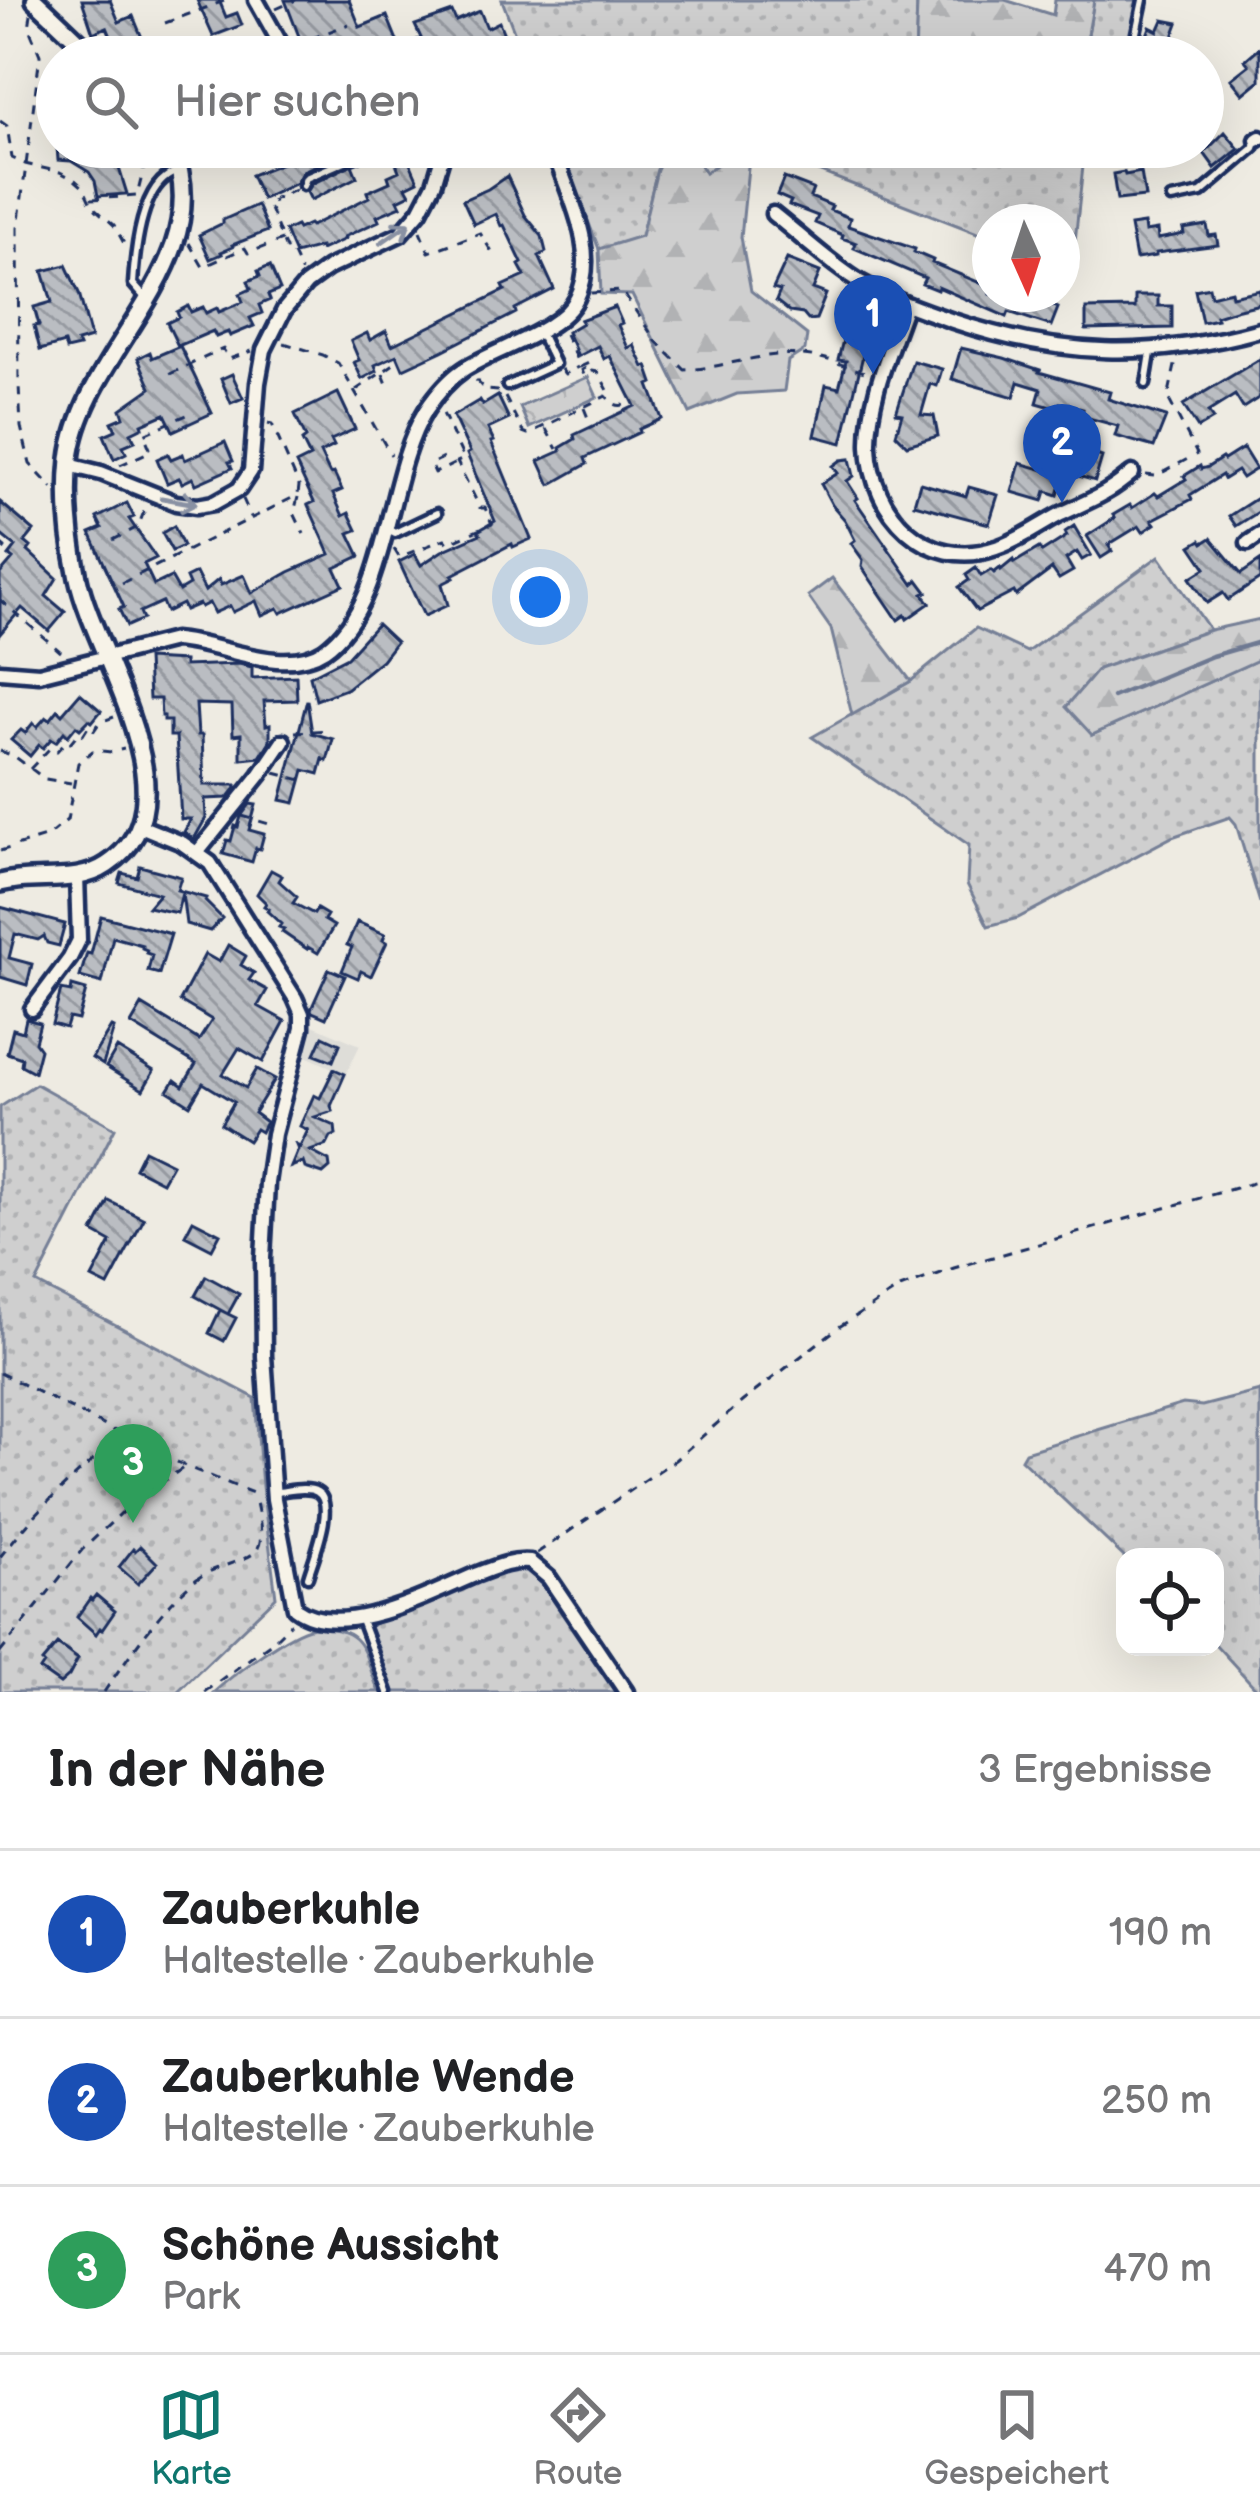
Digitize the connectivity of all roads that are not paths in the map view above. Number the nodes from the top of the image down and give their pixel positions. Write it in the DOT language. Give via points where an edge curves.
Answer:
graph roads {
  1 [pos="256,0"];
  2 [pos="1143,0"];
  3 [pos="36,1"];
  4 [pos="73,36"];
  5 [pos="276,36"];
  6 [pos="1137,36"];
  7 [pos="1258,139"];
  8 [pos="178,168"];
  9 [pos="329,168"];
  10 [pos="439,168"];
  11 [pos="559,168"];
  12 [pos="179,171"];
  13 [pos="303,186"];
  14 [pos="1171,199"];
  15 [pos="773,214"];
  16 [pos="148,301"];
  17 [pos="906,304"];
  18 [pos="539,330"];
  19 [pos="1260,331"];
  20 [pos="1151,351"];
  21 [pos="1145,385"];
  22 [pos="507,386"];
  23 [pos="69,465"];
  24 [pos="1132,473"];
  25 [pos="437,512"];
  26 [pos="385,531"];
  27 [pos="105,656"];
  28 [pos="0,671"];
  29 [pos="283,741"];
  30 [pos="140,826"];
  31 [pos="196,853"];
  32 [pos="77,876"];
  33 [pos="0,883"];
  34 [pos="32,1009"];
  35 [pos="273,1495"];
  36 [pos="308,1577"];
  37 [pos="359,1617"];
  38 [pos="388,1692"];
  39 [pos="626,1692"];
  1 -- 5 [label="street"];
  2 -- 6 [label="lane"];
  3 -- 4 [label="street"];
  7 -- 14 [label="lane" via="1201,193"];
  8 -- 12 [label="street"];
  9 -- 13 [label="lane"];
  23 -- 10 [label="street, one-way" via="197,506 239,489 251,471 267,344 284,310 328,268 400,234"];
  11 -- 18 [label="street" via="585,266 572,308"];
  12 -- 16 [label="street" via="179,225"];
  12 -- 16 [label="lane" via="151,191 133,284"];
  15 -- 17 [label="street" via="857,280"];
  16 -- 23 [label="street" via="94,384"];
  17 -- 20 [label="street" via="1050,347"];
  17 -- 24 [label="street" via="869,447 878,490 914,539 946,552 998,548"];
  18 -- 22 [label="lane" via="555,364"];
  18 -- 26 [label="street" via="465,368 435,397"];
  19 -- 20 [label="street"];
  20 -- 21 [label="lane"];
  23 -- 27 [label="street" via="78,580"];
  25 -- 26 [label="lane"];
  26 -- 27 [label="street" via="358,612 303,660 174,640"];
  27 -- 28 [label="street" via="39,674"];
  27 -- 30 [label="street" via="138,745 146,788"];
  29 -- 31 [label="street"];
  30 -- 31 [label="street"];
  30 -- 32 [label="street" via="110,863"];
  31 -- 35 [label="street" via="210,863 302,1014 264,1218"];
  32 -- 33 [label="street"];
  32 -- 34 [label="street" via="79,940"];
  35 -- 36 [label="lane" via="311,1490 323,1498"];
  35 -- 37 [label="street" via="291,1601 321,1620"];
  37 -- 38 [label="lane"];
  37 -- 39 [label="street" via="501,1565 530,1562"];
}
